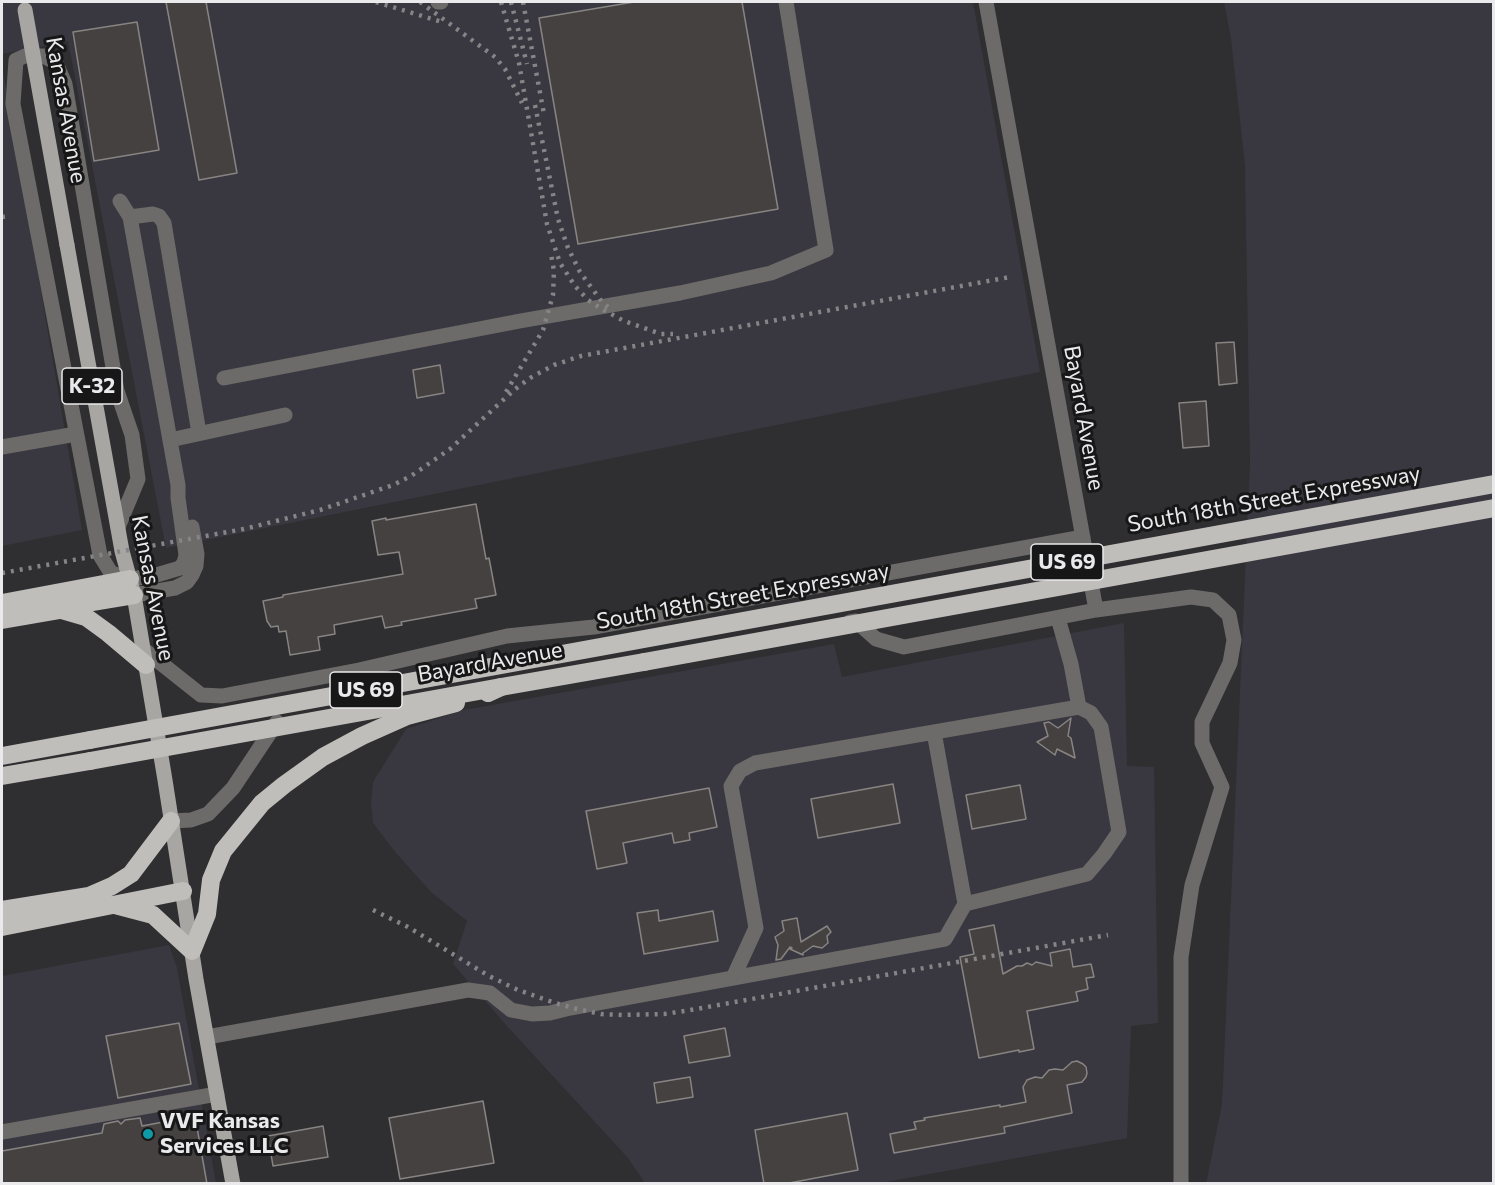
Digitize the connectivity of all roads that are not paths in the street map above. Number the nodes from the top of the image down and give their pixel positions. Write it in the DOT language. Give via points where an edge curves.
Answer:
graph roads {
  1 [pos="23,2"];
  2 [pos="786,2"];
  3 [pos="986,2"];
  4 [pos="120,201"];
  5 [pos="130,217"];
  6 [pos="224,378"];
  7 [pos="285,415"];
  8 [pos="76,434"];
  9 [pos="199,434"];
  10 [pos="170,440"];
  11 [pos="2,447"];
  12 [pos="1494,484"];
  13 [pos="1494,508"];
  14 [pos="118,528"];
  15 [pos="1083,537"];
  16 [pos="132,587"];
  17 [pos="2,603"];
  18 [pos="60,610"];
  19 [pos="1096,610"];
  20 [pos="1058,618"];
  21 [pos="2,620"];
  22 [pos="144,657"];
  23 [pos="501,687"];
  24 [pos="1079,707"];
  25 [pos="934,732"];
  26 [pos="2,756"];
  27 [pos="2,776"];
  28 [pos="171,821"];
  29 [pos="183,891"];
  30 [pos="965,904"];
  31 [pos="115,905"];
  32 [pos="2,910"];
  33 [pos="2,927"];
  34 [pos="192,951"];
  35 [pos="733,978"];
  36 [pos="207,1036"];
  37 [pos="217,1094"];
  38 [pos="2,1132"];
  39 [pos="233,1184"];
  40 [pos="1181,1184"];
  1 -- 14 [label="main road, Kansas Avenue / K-32, bridge"];
  2 -- 6 [label="street" via="826,250 771,273 680,293"];
  3 -- 15 [label="street, Bayard Avenue"];
  4 -- 5 [label="street"];
  5 -- 9 [label="street" via="153,214 164,223"];
  5 -- 10 [label="street"];
  7 -- 9 [label="street"];
  8 -- 11 [label="street"];
  8 -- 14 [label="street" via="13,104 16,60 25,56 44,56 56,63 65,84 117,391 132,435 138,479"];
  8 -- 16 [label="street" via="100,555 111,573"];
  9 -- 10 [label="street"];
  10 -- 16 [label="street" via="184,563"];
  12 -- 26 [label="highway, South 18th Street Expressway / US 69, bridge"];
  13 -- 23 [label="highway, South 18th Street Expressway / US 69, bridge"];
  14 -- 16 [label="main road, Kansas Avenue / K-32"];
  15 -- 19 [label="street, Bayard Avenue"];
  15 -- 22 [label="street" via="594,627 507,636 222,696 201,695"];
  16 -- 17 [label="highway"];
  16 -- 18 [label="highway"];
  16 -- 22 [label="main road, Kansas Avenue / K-32"];
  18 -- 21 [label="highway"];
  18 -- 22 [label="highway" via="86,617"];
  19 -- 20 [label="street, Bayard Avenue"];
  19 -- 40 [label="street" via="1191,597 1214,600 1229,615 1234,640 1230,663 1202,722 1202,743 1222,787 1192,885 1181,957"];
  20 -- 24 [label="street"];
  20 -- 28 [label="street, Bayard Avenue" via="904,647 876,639 856,621 276,722 233,788 208,814"];
  22 -- 28 [label="main road, Kansas Avenue / K-32"];
  23 -- 27 [label="highway, South 18th Street Expressway / US 69, bridge"];
  23 -- 34 [label="highway, bridge" via="477,699 407,716 362,736 323,758 262,803 223,851 211,880 207,914"];
  24 -- 25 [label="street"];
  24 -- 30 [label="street" via="1091,713 1101,727 1119,832 1087,874"];
  25 -- 30 [label="street"];
  25 -- 35 [label="street" via="755,763 740,771 731,786 756,928"];
  28 -- 29 [label="main road, Kansas Avenue / K-32"];
  28 -- 32 [label="highway" via="131,874 112,886 89,896"];
  29 -- 31 [label="highway"];
  29 -- 34 [label="main road, Kansas Avenue"];
  30 -- 35 [label="street" via="945,939"];
  31 -- 33 [label="highway"];
  31 -- 34 [label="highway" via="153,915"];
  34 -- 36 [label="main road, Kansas Avenue"];
  35 -- 36 [label="street" via="531,1014 512,1010 490,993 468,990"];
  36 -- 37 [label="main road, Kansas Avenue"];
  37 -- 38 [label="street"];
  37 -- 39 [label="main road, Kansas Avenue"];
}
